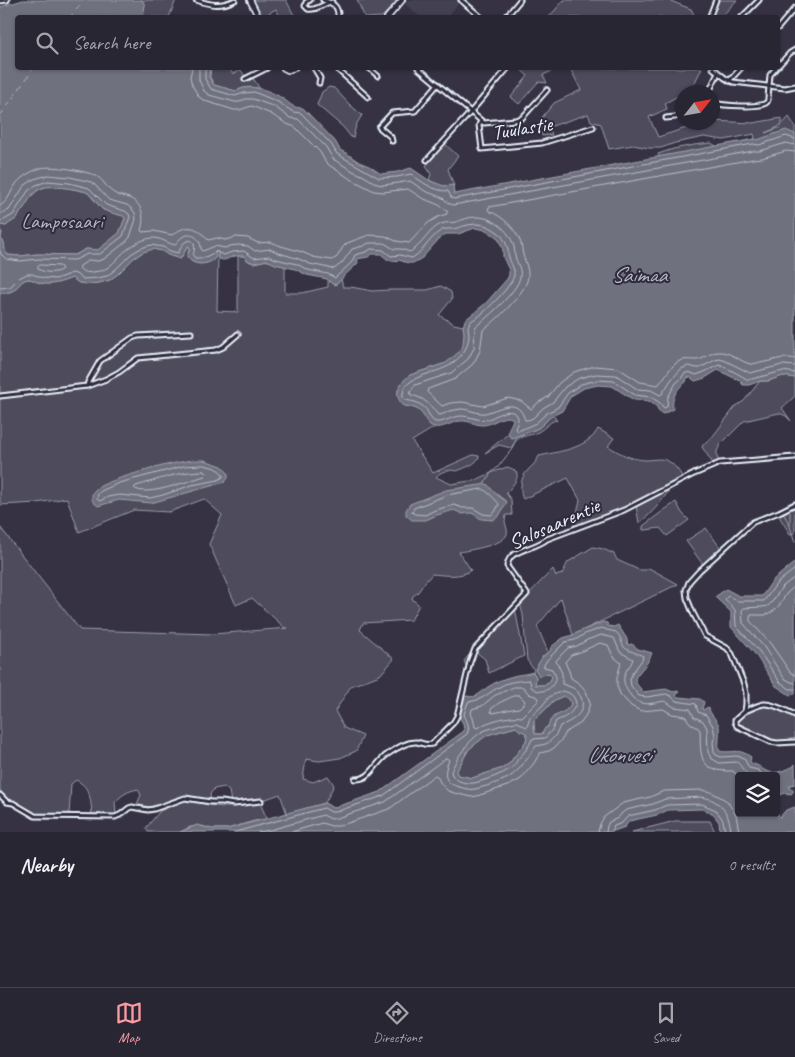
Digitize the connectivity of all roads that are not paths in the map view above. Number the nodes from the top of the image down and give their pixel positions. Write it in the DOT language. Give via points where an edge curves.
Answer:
graph roads {
  1 [pos="5,0"];
  2 [pos="196,0"];
  3 [pos="235,0"];
  4 [pos="250,0"];
  5 [pos="310,0"];
  6 [pos="323,0"];
  7 [pos="402,0"];
  8 [pos="461,0"];
  9 [pos="520,0"];
  10 [pos="716,0"];
  11 [pos="759,0"];
  12 [pos="0,1"];
  13 [pos="332,2"];
  14 [pos="795,8"];
  15 [pos="258,15"];
  16 [pos="338,15"];
  17 [pos="390,15"];
  18 [pos="478,15"];
  19 [pos="508,15"];
  20 [pos="710,15"];
  21 [pos="744,15"];
  22 [pos="780,26"];
  23 [pos="795,50"];
  24 [pos="780,64"];
  25 [pos="263,70"];
  26 [pos="315,70"];
  27 [pos="338,70"];
  28 [pos="371,70"];
  29 [pos="420,70"];
  30 [pos="506,70"];
  31 [pos="715,70"];
  32 [pos="739,70"];
  33 [pos="774,70"];
  34 [pos="718,73"];
  35 [pos="378,76"];
  36 [pos="245,80"];
  37 [pos="730,80"];
  38 [pos="319,83"];
  39 [pos="438,84"];
  40 [pos="712,85"];
  41 [pos="769,86"];
  42 [pos="795,86"];
  43 [pos="547,90"];
  44 [pos="368,97"];
  45 [pos="720,104"];
  46 [pos="471,112"];
  47 [pos="675,117"];
  48 [pos="666,118"];
  49 [pos="481,121"];
  50 [pos="594,127"];
  51 [pos="392,141"];
  52 [pos="427,160"];
  53 [pos="190,333"];
  54 [pos="238,334"];
  55 [pos="87,386"];
  56 [pos="0,396"];
  57 [pos="795,457"];
  58 [pos="795,504"];
  59 [pos="745,711"];
  60 [pos="795,715"];
  61 [pos="795,742"];
  62 [pos="355,779"];
  63 [pos="0,795"];
  64 [pos="261,801"];
  1 -- 12 [label="street"];
  2 -- 3 [label="street" via="216,5"];
  4 -- 15 [label="street"];
  5 -- 13 [label="street" via="306,2 308,10"];
  6 -- 13 [label="street"];
  7 -- 17 [label="street"];
  8 -- 18 [label="street"];
  9 -- 19 [label="street"];
  10 -- 20 [label="street"];
  11 -- 21 [label="street"];
  13 -- 16 [label="street"];
  14 -- 22 [label="street"];
  23 -- 24 [label="street"];
  25 -- 36 [label="street"];
  26 -- 38 [label="street"];
  27 -- 44 [label="street"];
  28 -- 35 [label="street"];
  29 -- 39 [label="street"];
  30 -- 46 [label="street"];
  31 -- 34 [label="street"];
  32 -- 37 [label="street"];
  33 -- 41 [label="street" via="770,75"];
  34 -- 37 [label="street"];
  34 -- 40 [label="street"];
  37 -- 41 [label="street"];
  39 -- 46 [label="street"];
  39 -- 51 [label="street" via="415,111 392,113 379,127"];
  41 -- 42 [label="street"];
  41 -- 45 [label="street" via="765,103 751,106"];
  43 -- 49 [label="street" via="522,118 484,124"];
  46 -- 49 [label="street"];
  46 -- 52 [label="street"];
  47 -- 48 [label="street"];
  49 -- 50 [label="street, Tuulastie" via="482,149 542,143"];
  53 -- 55 [label="street" via="132,338 100,361"];
  54 -- 55 [label="street" via="216,350 138,358 119,372"];
  55 -- 56 [label="street"];
  57 -- 62 [label="street, Salosaarentie" via="720,463 624,510 511,556 508,566 527,594 475,649 453,723 432,744 407,744 386,755 368,775"];
  58 -- 59 [label="street" via="753,522 699,571 686,590 705,636 732,654 744,684"];
  59 -- 60 [label="street" via="768,704"];
  59 -- 61 [label="street" via="735,720 737,726 771,742"];
  63 -- 64 [label="street" via="35,816 62,817 115,817 132,807 148,810 185,798 234,804"];
}
